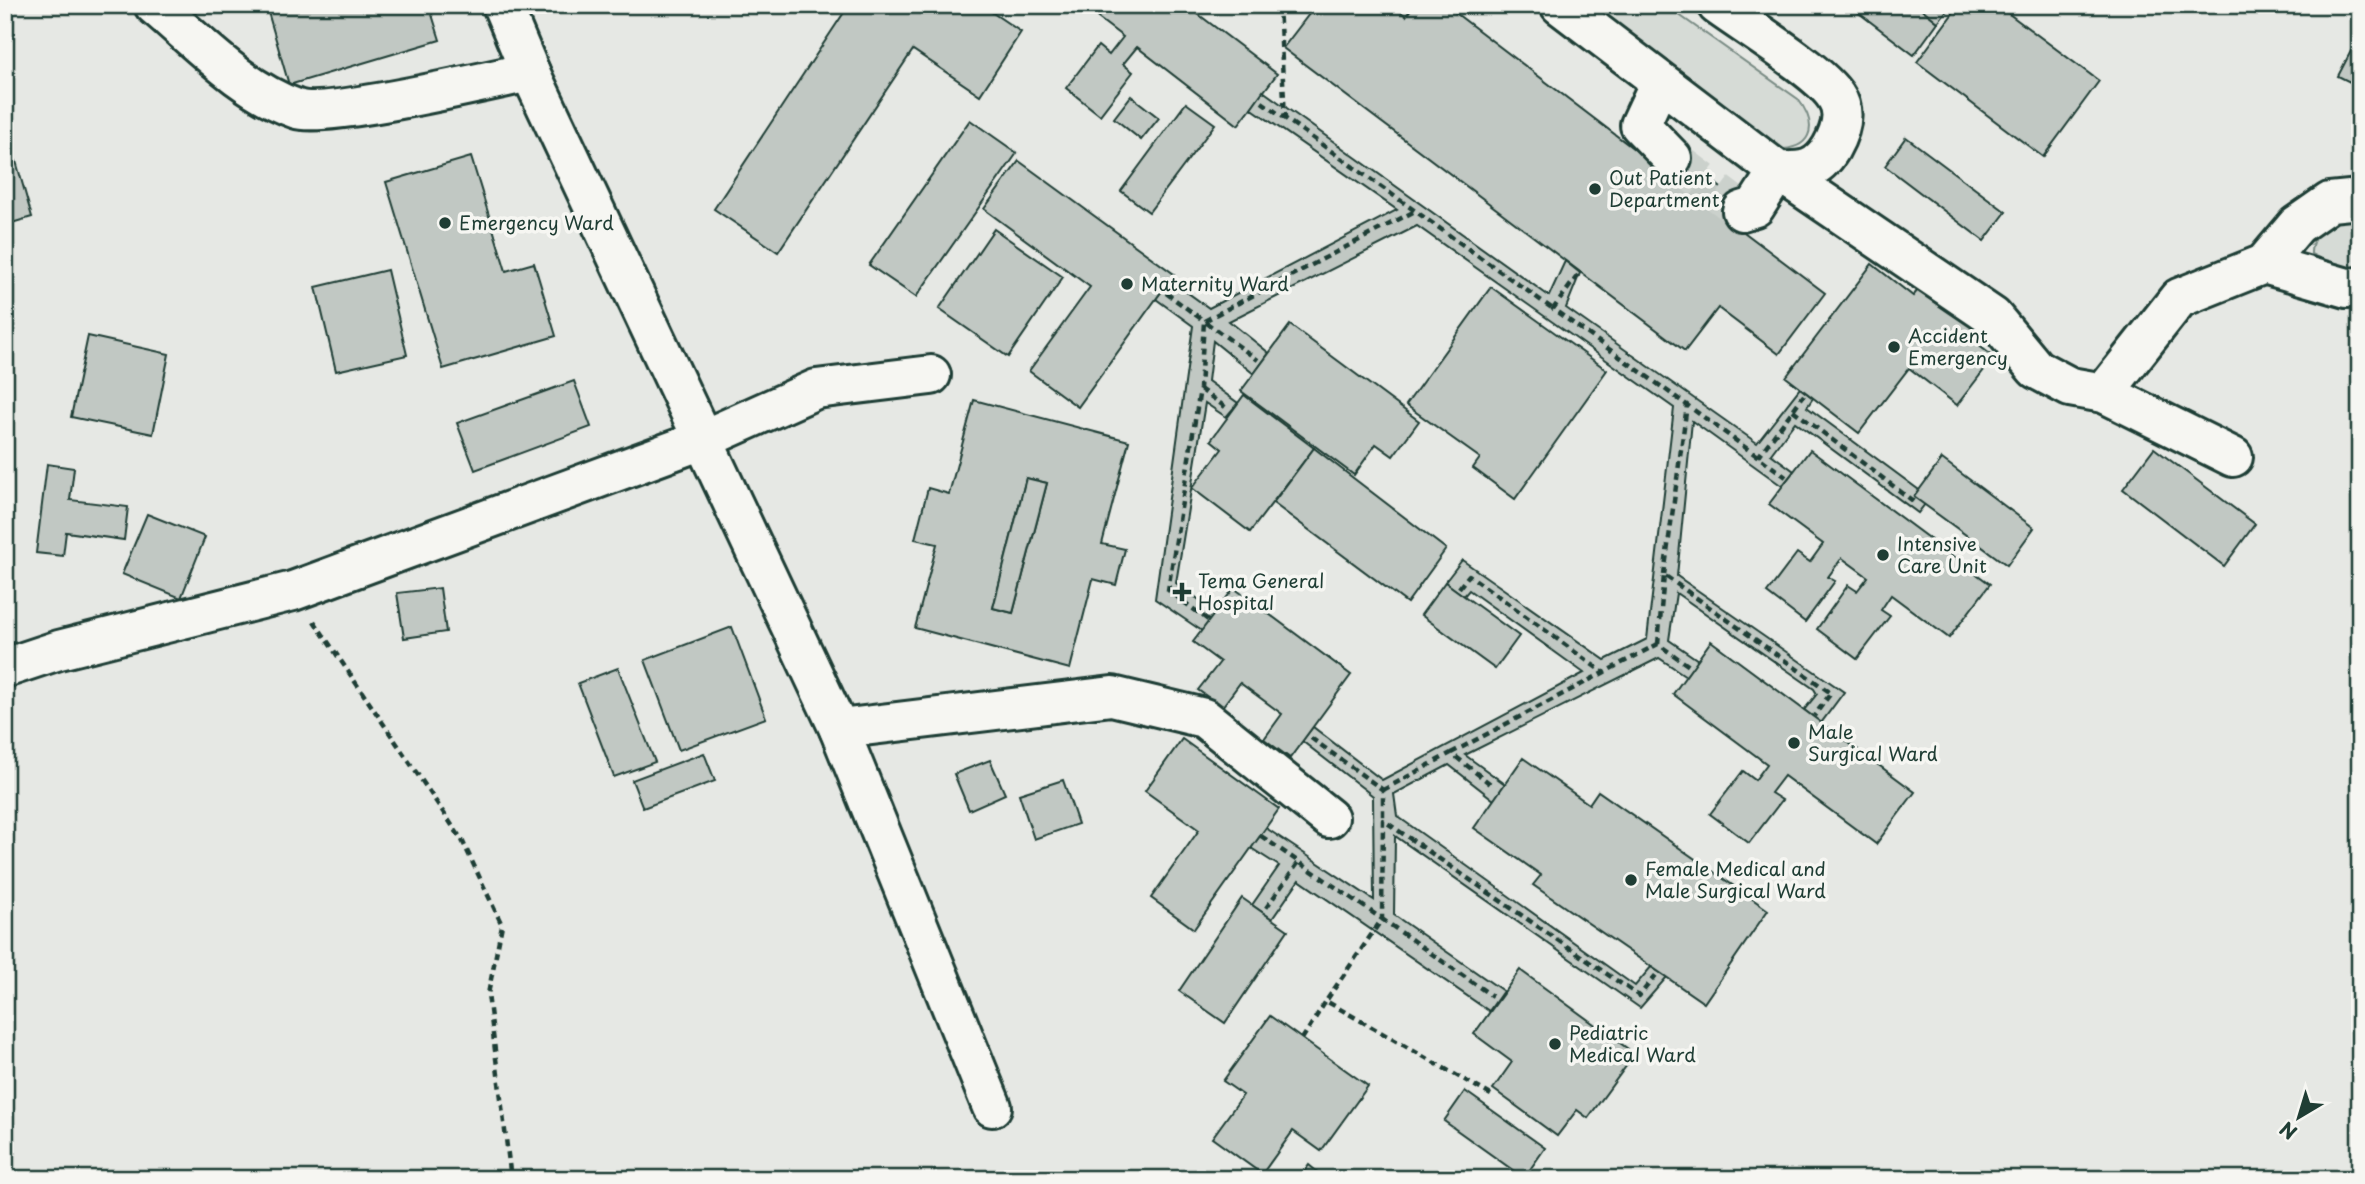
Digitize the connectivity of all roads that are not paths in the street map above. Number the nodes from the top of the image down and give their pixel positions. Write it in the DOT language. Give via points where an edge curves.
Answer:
graph roads {
  1 [pos="154,5"];
  2 [pos="502,5"];
  3 [pos="1560,5"];
  4 [pos="1717,5"];
  5 [pos="1760,18"];
  6 [pos="530,72"];
  7 [pos="1660,82"];
  8 [pos="1672,158"];
  9 [pos="1778,171"];
  10 [pos="2360,199"];
  11 [pos="1741,211"];
  12 [pos="2264,264"];
  13 [pos="2360,287"];
  14 [pos="931,375"];
  15 [pos="2104,393"];
  16 [pos="702,440"];
  17 [pos="2233,457"];
  18 [pos="5,668"];
  19 [pos="839,729"];
  20 [pos="1329,818"];
  21 [pos="992,1107"];
  1 -- 6 [label="street" via="256,90 300,110 348,107"];
  2 -- 6 [label="street"];
  3 -- 7 [label="street"];
  4 -- 5 [label="street"];
  5 -- 9 [label="street" via="1836,96 1842,110 1837,138 1823,161 1806,173"];
  6 -- 16 [label="street"];
  7 -- 8 [label="street" via="1640,125"];
  7 -- 9 [label="street"];
  9 -- 11 [label="street" via="1755,207"];
  9 -- 15 [label="street" via="1993,317 2036,369 2070,387"];
  10 -- 12 [label="street" via="2330,202 2297,225"];
  12 -- 13 [label="street" via="2347,288"];
  12 -- 15 [label="street" via="2179,298"];
  14 -- 16 [label="street" via="816,389"];
  15 -- 17 [label="street"];
  16 -- 18 [label="street" via="293,591"];
  16 -- 19 [label="street"];
  19 -- 20 [label="street" via="1112,696 1204,718"];
  19 -- 21 [label="street"];
}
